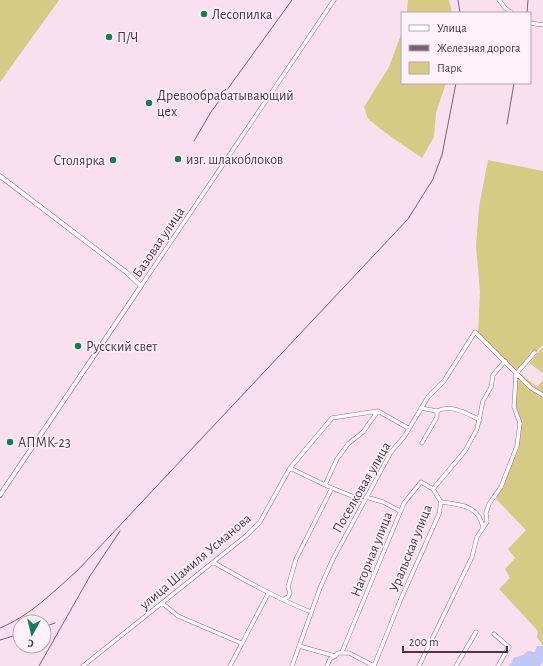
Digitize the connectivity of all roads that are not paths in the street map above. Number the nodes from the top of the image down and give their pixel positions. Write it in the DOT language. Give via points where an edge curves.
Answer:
graph roads {
  1 [pos="334,0"];
  2 [pos="499,0"];
  3 [pos="511,12"];
  4 [pos="531,23"];
  5 [pos="543,25"];
  6 [pos="0,176"];
  7 [pos="141,286"];
  8 [pos="535,352"];
  9 [pos="505,361"];
  10 [pos="516,374"];
  11 [pos="543,395"];
  12 [pos="421,408"];
  13 [pos="378,411"];
  14 [pos="437,411"];
  15 [pos="480,420"];
  16 [pos="408,428"];
  17 [pos="422,443"];
  18 [pos="290,468"];
  19 [pos="325,485"];
  20 [pos="332,488"];
  21 [pos="434,489"];
  22 [pos="0,495"];
  23 [pos="365,499"];
  24 [pos="441,502"];
  25 [pos="400,511"];
  26 [pos="483,527"];
  27 [pos="213,562"];
  28 [pos="268,594"];
  29 [pos="284,599"];
  30 [pos="162,603"];
  31 [pos="311,612"];
  32 [pos="476,632"];
  33 [pos="494,634"];
  34 [pos="242,643"];
  35 [pos="299,646"];
  36 [pos="342,652"];
  37 [pos="335,656"];
  38 [pos="83,666"];
  39 [pos="230,666"];
  40 [pos="292,666"];
  41 [pos="327,666"];
  42 [pos="374,666"];
  43 [pos="419,666"];
  44 [pos="456,666"];
  45 [pos="498,666"];
  1 -- 7 [label="street, Базовая улица"];
  2 -- 3 [label="street"];
  4 -- 5 [label="street"];
  6 -- 7 [label="main road"];
  7 -- 22 [label="main road, Базовая улица"];
  8 -- 10 [label="street"];
  9 -- 10 [label="street"];
  9 -- 12 [label="street, Поселковая улица" via="475,332 444,381"];
  9 -- 15 [label="street, Уральская улица" via="493,375 491,387 483,400"];
  10 -- 11 [label="street"];
  10 -- 26 [label="street" via="514,407 520,423 517,446 501,487 489,504 487,522"];
  12 -- 14 [label="street"];
  12 -- 16 [label="street, Поселковая улица"];
  13 -- 16 [label="street"];
  13 -- 18 [label="street, улица Шамиля Усманова" via="332,418"];
  13 -- 19 [label="street" via="363,432 348,444"];
  14 -- 15 [label="street" via="444,408 455,409"];
  14 -- 17 [label="street" via="437,417"];
  15 -- 21 [label="street, Уральская улица" via="465,451"];
  16 -- 23 [label="street, Поселковая улица" via="391,452"];
  18 -- 19 [label="street"];
  18 -- 27 [label="street, улица Шамиля Усманова" via="260,522"];
  19 -- 20 [label="street"];
  20 -- 23 [label="street"];
  20 -- 29 [label="street" via="296,559 288,587 290,593"];
  21 -- 24 [label="street, Уральская улица"];
  21 -- 25 [label="street, Нагорная улица" via="421,482 411,492"];
  23 -- 25 [label="street" via="383,502"];
  23 -- 31 [label="street, Поселковая улица" via="333,559"];
  24 -- 26 [label="street" via="476,511 481,517"];
  24 -- 42 [label="street, Уральская улица" via="439,514"];
  25 -- 36 [label="street, Нагорная улица"];
  26 -- 43 [label="street" via="477,537 472,557"];
  27 -- 28 [label="street"];
  27 -- 30 [label="street, улица Шамиля Усманова"];
  28 -- 29 [label="street"];
  28 -- 34 [label="street"];
  29 -- 31 [label="street"];
  30 -- 34 [label="street" via="178,616"];
  30 -- 38 [label="street, улица Шамиля Усманова"];
  31 -- 35 [label="street, Поселковая улица"];
  32 -- 44 [label="street"];
  33 -- 45 [label="street" via="509,647"];
  34 -- 39 [label="street"];
  35 -- 37 [label="street"];
  35 -- 40 [label="street, Поселковая улица"];
  36 -- 37 [label="street"];
  36 -- 42 [label="street"];
  37 -- 41 [label="street" via="330,659"];
}
